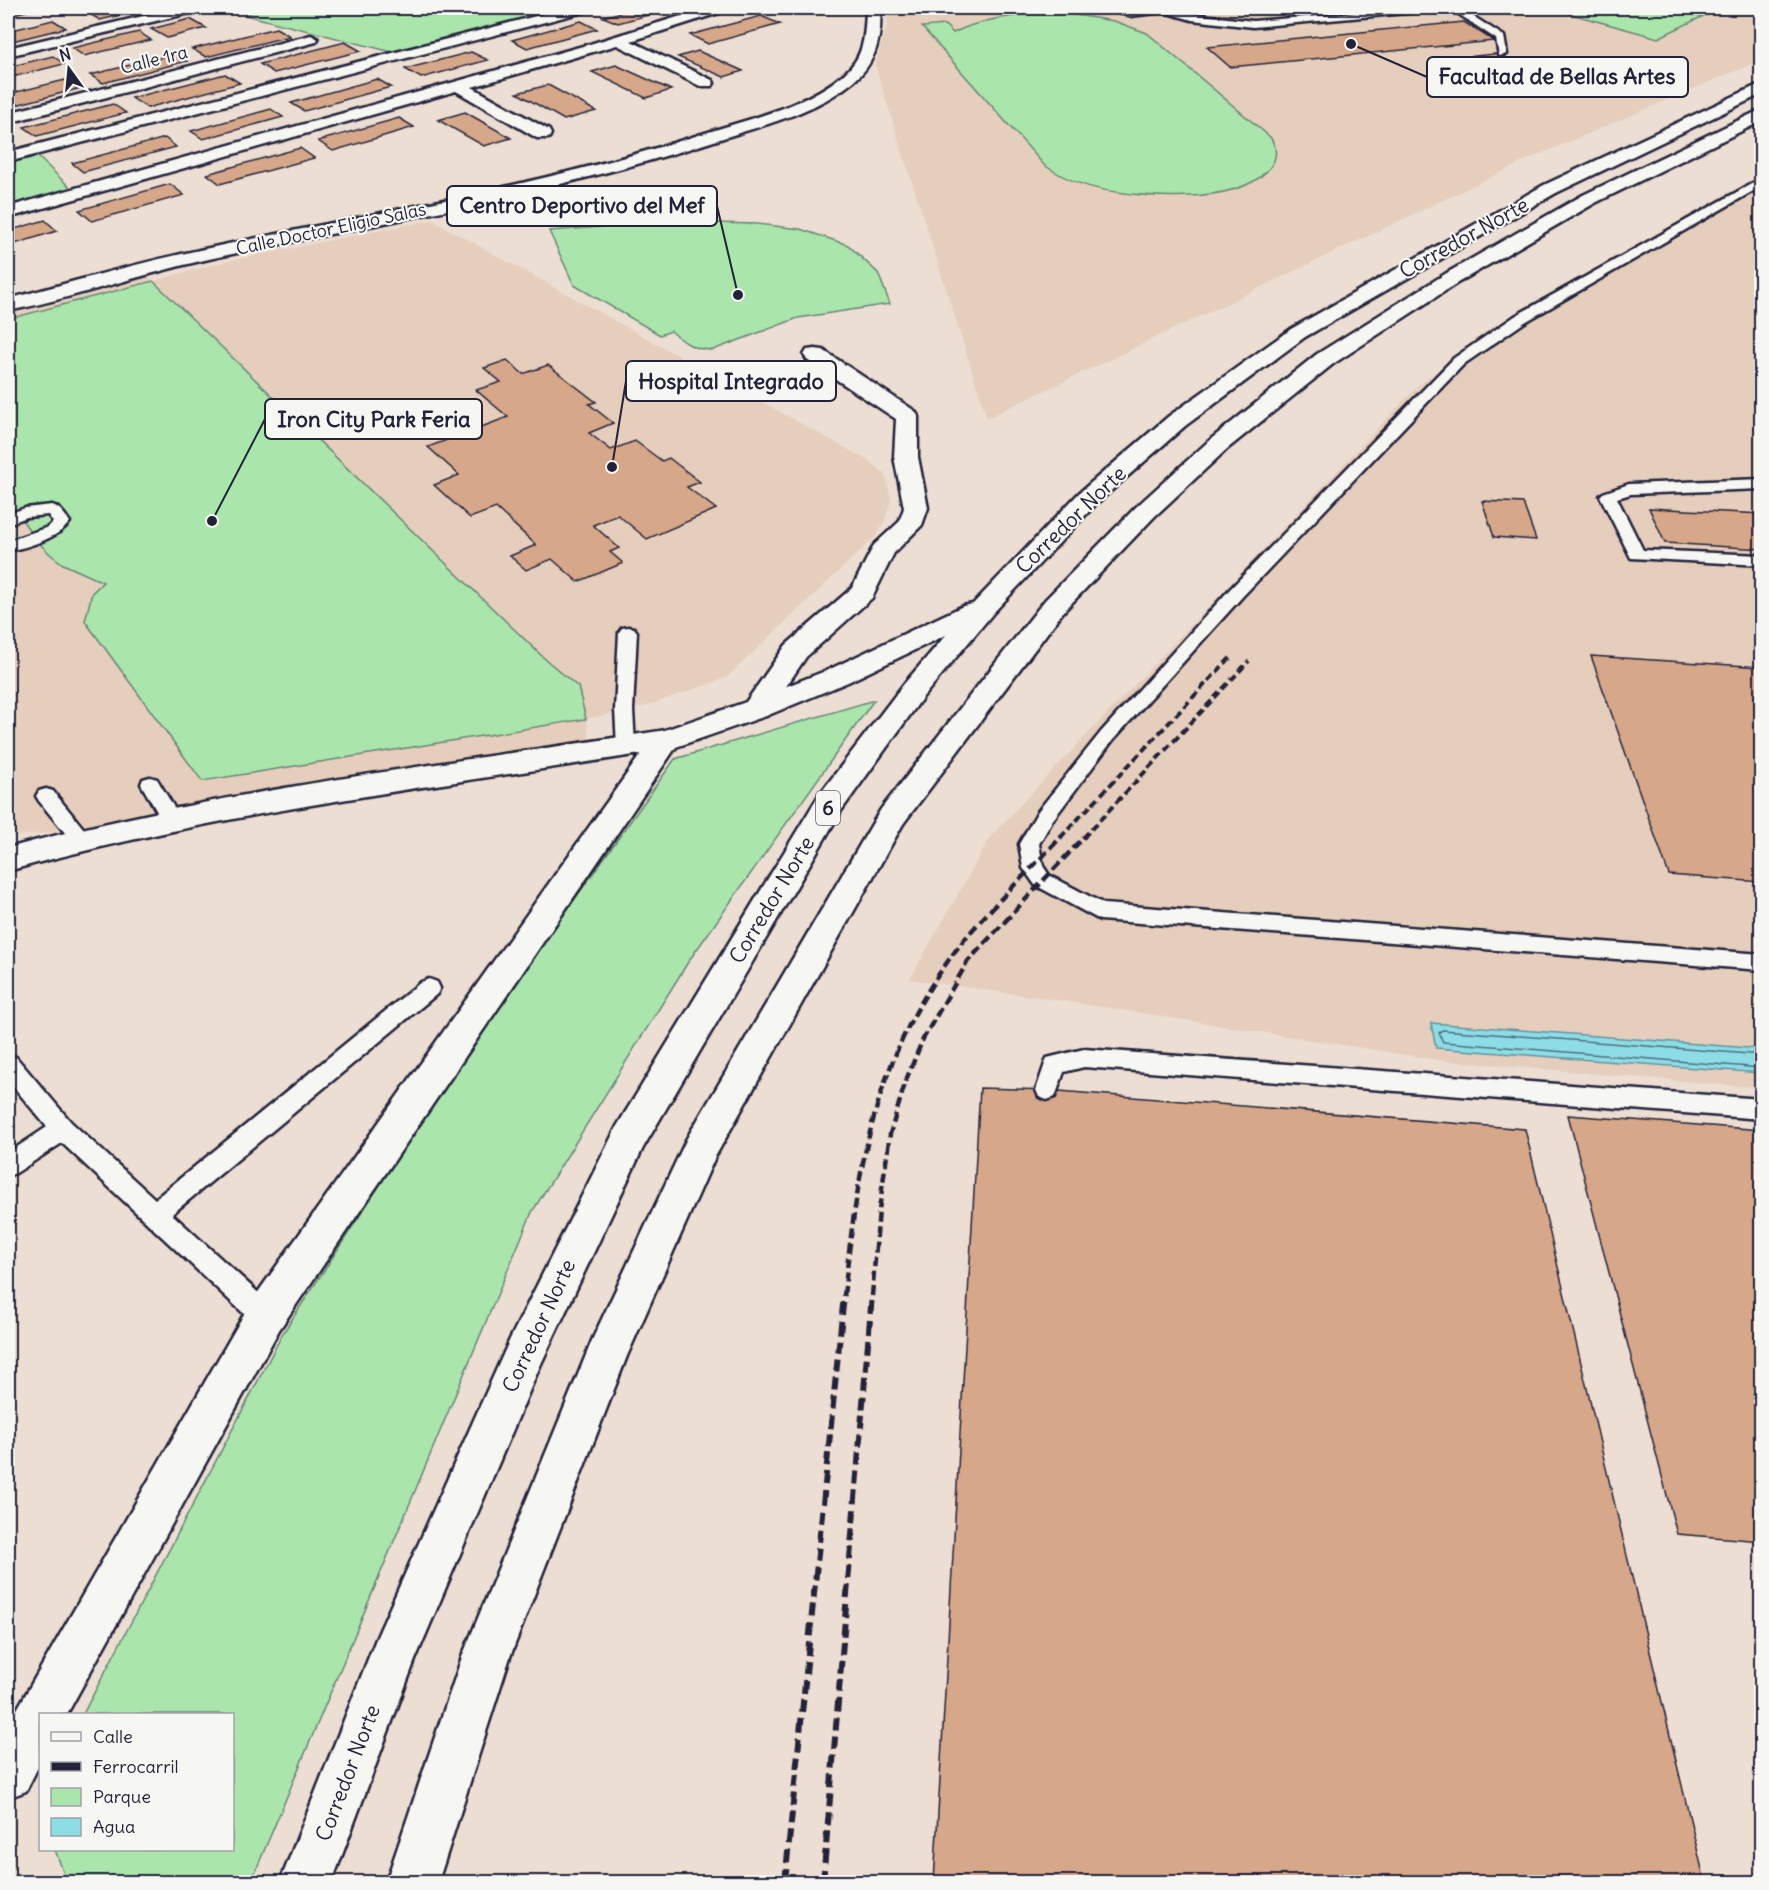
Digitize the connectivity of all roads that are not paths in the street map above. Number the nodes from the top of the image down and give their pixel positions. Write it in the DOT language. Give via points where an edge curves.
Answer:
graph roads {
  1 [pos="193,8"];
  2 [pos="582,8"];
  3 [pos="720,8"];
  4 [pos="873,8"];
  5 [pos="1110,8"];
  6 [pos="1163,8"];
  7 [pos="1447,8"];
  8 [pos="1455,8"];
  9 [pos="311,39"];
  10 [pos="618,40"];
  11 [pos="852,45"];
  12 [pos="8,52"];
  13 [pos="1502,54"];
  14 [pos="706,84"];
  15 [pos="459,86"];
  16 [pos="1761,88"];
  17 [pos="1761,114"];
  18 [pos="8,118"];
  19 [pos="543,134"];
  20 [pos="8,157"];
  21 [pos="1761,181"];
  22 [pos="8,213"];
  23 [pos="8,290"];
  24 [pos="8,305"];
  25 [pos="815,355"];
  26 [pos="1761,484"];
  27 [pos="8,519"];
  28 [pos="8,546"];
  29 [pos="1761,560"];
  30 [pos="985,606"];
  31 [pos="628,632"];
  32 [pos="756,709"];
  33 [pos="666,740"];
  34 [pos="626,747"];
  35 [pos="150,784"];
  36 [pos="46,796"];
  37 [pos="171,819"];
  38 [pos="81,839"];
  39 [pos="8,859"];
  40 [pos="1761,962"];
  41 [pos="429,988"];
  42 [pos="8,1065"];
  43 [pos="1047,1090"];
  44 [pos="1761,1109"];
  45 [pos="63,1129"];
  46 [pos="8,1166"];
  47 [pos="155,1214"];
  48 [pos="265,1316"];
  49 [pos="42,1713"];
  50 [pos="39,1719"];
  51 [pos="8,1773"];
  52 [pos="306,1882"];
  53 [pos="412,1882"];
  1 -- 12 [label="main road"];
  2 -- 20 [label="main road"];
  3 -- 10 [label="main road"];
  4 -- 24 [label="main road, Calle Doctor Eligio Salas" via="870,52 861,64 839,85 790,110 558,182 204,254"];
  5 -- 6 [label="lane" via="1142,14"];
  6 -- 7 [label="lane" via="1218,22 1253,24"];
  8 -- 13 [label="lane" via="1501,38"];
  9 -- 18 [label="main road, Calle 1ra"];
  10 -- 14 [label="main road"];
  10 -- 15 [label="main road"];
  11 -- 23 [label="main road, Calle Doctor Eligio Salas" via="839,65 780,99 619,151 546,171 199,241"];
  15 -- 19 [label="main road"];
  15 -- 22 [label="main road"];
  16 -- 30 [label="main road, Corredor Norte / 6" via="1550,189 1298,333 1159,437 1088,498"];
  17 -- 53 [label="main road, Corredor Norte" via="1589,199 1452,278 1325,359 1228,437 1145,512 1054,606 892,818 700,1149 608,1352 486,1657"];
  21 -- 40 [label="lane" via="1520,320 1459,361 1236,593 1107,735 1045,816 1029,844 1033,868 1042,880 1100,912"];
  25 -- 32 [label="main road" via="907,416 906,457 916,508 910,525 883,550 863,592 796,651"];
  26 -- 29 [label="lane" via="1629,489 1608,496 1637,555"];
  27 -- 28 [label="lane" via="52,510 62,522 54,530"];
  30 -- 32 [label="main road" via="838,676"];
  30 -- 52 [label="main road, Corredor Norte / 6" via="913,691 830,803 630,1137 525,1353 402,1634"];
  31 -- 34 [label="lane"];
  32 -- 33 [label="main road"];
  33 -- 34 [label="main road"];
  33 -- 48 [label="main road"];
  34 -- 37 [label="main road"];
  35 -- 37 [label="lane"];
  36 -- 38 [label="lane"];
  37 -- 38 [label="main road"];
  38 -- 39 [label="main road"];
  41 -- 47 [label="lane"];
  42 -- 45 [label="lane"];
  43 -- 44 [label="lane" via="1055,1065 1084,1058"];
  45 -- 46 [label="lane"];
  45 -- 47 [label="lane"];
  47 -- 48 [label="lane"];
  48 -- 49 [label="main road"];
  50 -- 51 [label="main road"];
}
